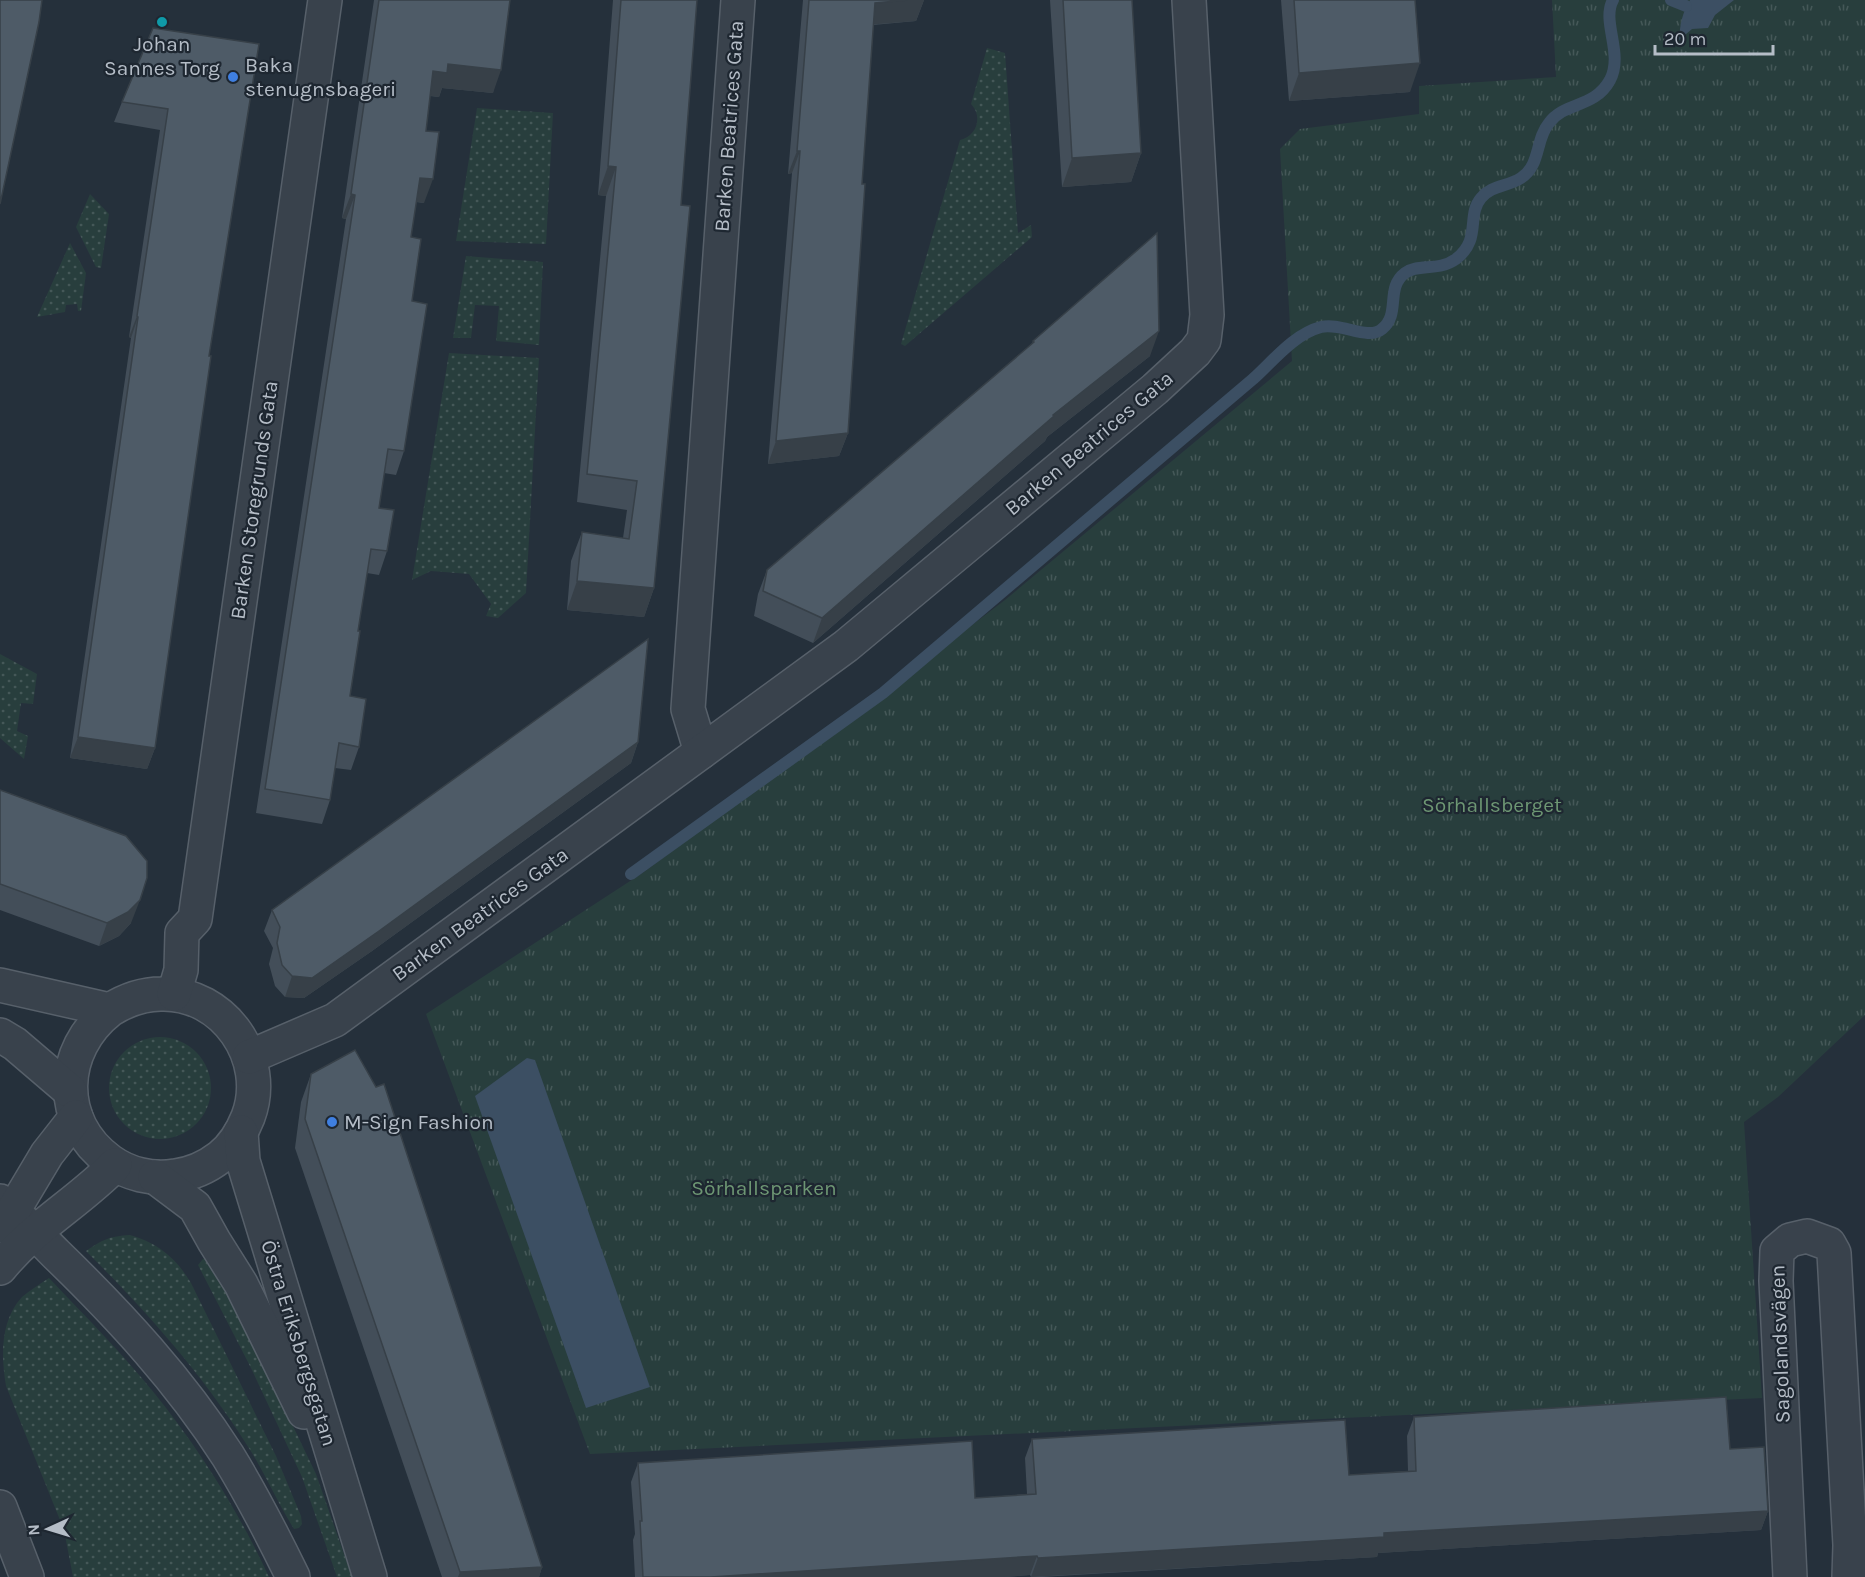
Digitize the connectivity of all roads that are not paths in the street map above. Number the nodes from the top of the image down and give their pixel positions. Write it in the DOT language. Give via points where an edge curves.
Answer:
graph roads {
  1 [pos="325,0"];
  2 [pos="738,0"];
  3 [pos="1189,5"];
  4 [pos="701,752"];
  5 [pos="0,985"];
  6 [pos="174,994"];
  7 [pos="110,1010"];
  8 [pos="0,1035"];
  9 [pos="249,1057"];
  10 [pos="73,1104"];
  11 [pos="241,1132"];
  12 [pos="115,1165"];
  13 [pos="155,1177"];
  14 [pos="12,1217"];
  15 [pos="0,1268"];
  16 [pos="0,1507"];
  17 [pos="1855,1555"];
  18 [pos="367,1564"];
  19 [pos="27,1577"];
  20 [pos="293,1577"];
  21 [pos="1790,1577"];
  1 -- 6 [label="street, Barken Storegrunds Gata" via="195,919 182,933 182,970"];
  2 -- 4 [label="street, Barken Beatrices Gata" via="688,709"];
  3 -- 4 [label="street, Barken Beatrices Gata" via="1207,315 1204,340 1155,389 846,646"];
  4 -- 9 [label="street, Barken Beatrices Gata" via="336,1020"];
  5 -- 7 [label="street"];
  6 -- 7 [label="street" via="142,996"];
  6 -- 9 [label="street" via="199,1001 220,1015 238,1034"];
  7 -- 10 [label="street" via="80,1044 73,1066"];
  8 -- 10 [label="street" via="15,1044"];
  9 -- 11 [label="street" via="254,1089"];
  10 -- 12 [label="street" via="81,1129"];
  10 -- 14 [label="street"];
  11 -- 13 [label="street" via="220,1157 200,1169 178,1176"];
  11 -- 18 [label="street, Östra Eriksbergsgatan" via="243,1161"];
  12 -- 13 [label="street"];
  12 -- 14 [label="street" via="100,1180"];
  13 -- 18 [label="street, Östra Eriksbergsgatan" via="195,1207 240,1284 323,1451"];
  14 -- 15 [label="street"];
  14 -- 20 [label="street" via="82,1278 165,1370 208,1427 247,1489"];
  16 -- 19 [label="street"];
  17 -- 21 [label="street, Sagolandsvägen" via="1834,1253 1828,1244 1807,1236 1790,1240 1777,1251"];
}
